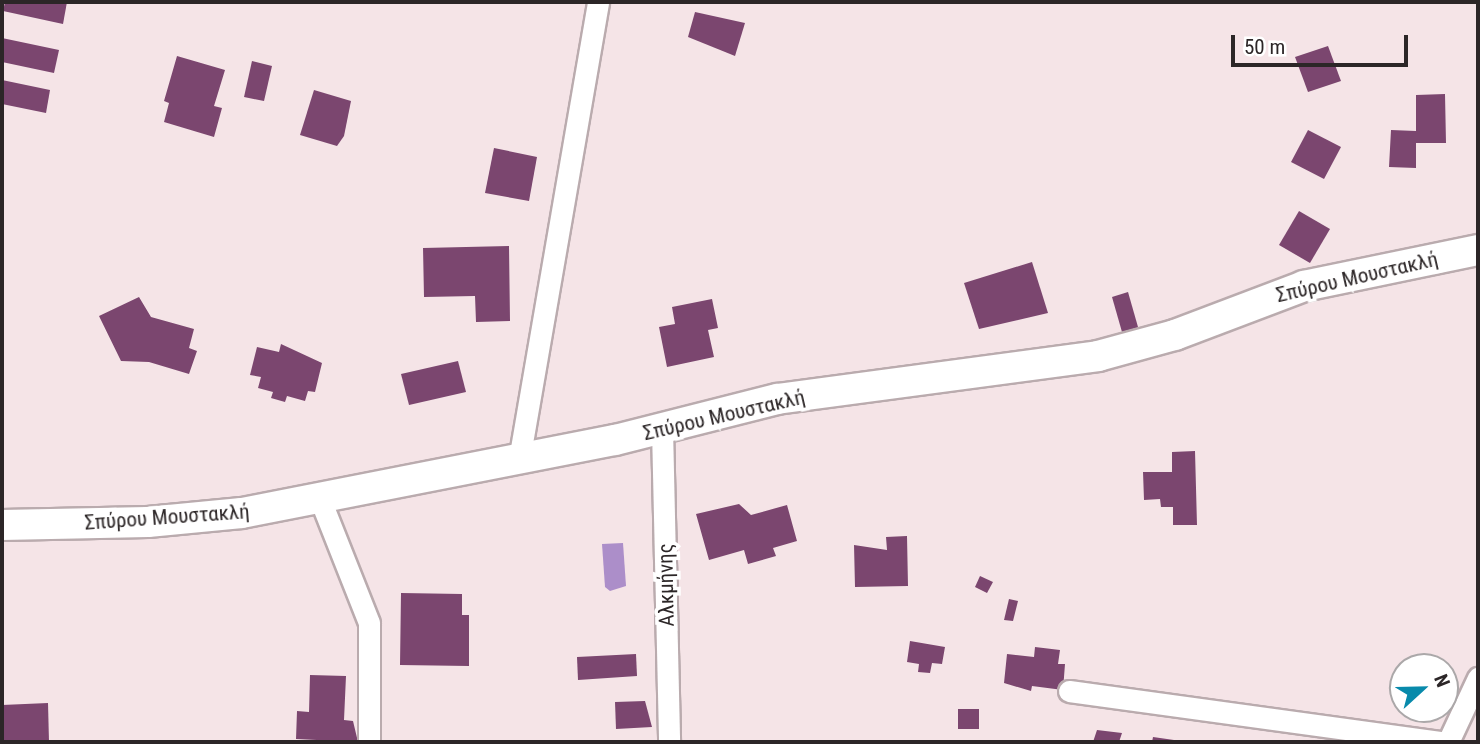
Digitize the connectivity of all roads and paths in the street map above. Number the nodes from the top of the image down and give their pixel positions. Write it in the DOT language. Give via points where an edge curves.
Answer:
graph roads {
  1 [pos="598,2"];
  2 [pos="1478,250"];
  3 [pos="662,428"];
  4 [pos="519,460"];
  5 [pos="320,499"];
  6 [pos="2,525"];
  7 [pos="1478,678"];
  8 [pos="1069,691"];
  9 [pos="369,742"];
  10 [pos="669,742"];
  11 [pos="1442,742"];
  12 [pos="1448,742"];
  1 -- 4 [label="street"];
  2 -- 3 [label="street, Σπύρου Μουστακλή" via="1315,283 1175,335 1098,356 777,399"];
  3 -- 4 [label="street, Σπύρου Μουστακλή"];
  3 -- 10 [label="street, Αλκμήνης"];
  4 -- 5 [label="street, Σπύρου Μουστακλή"];
  5 -- 6 [label="street, Σπύρου Μουστακλή" via="192,519"];
  5 -- 9 [label="street" via="369,623"];
  7 -- 12 [label="street"];
  8 -- 11 [label="street"];
}
